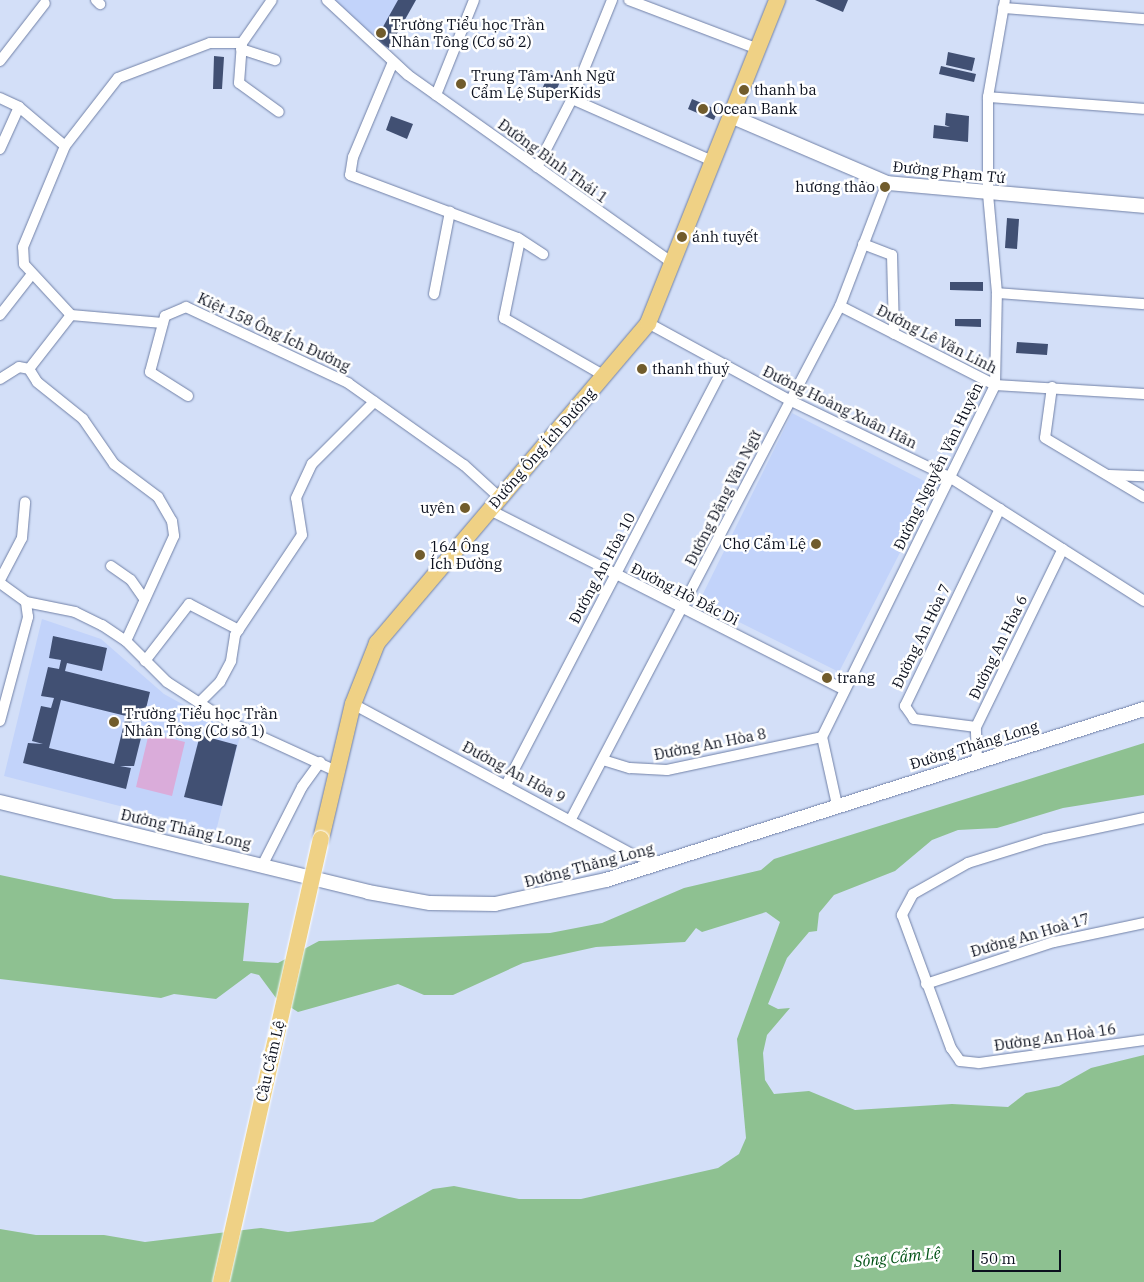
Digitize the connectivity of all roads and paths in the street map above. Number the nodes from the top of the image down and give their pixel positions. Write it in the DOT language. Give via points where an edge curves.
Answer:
graph roads {
  1 [pos="272,0"];
  2 [pos="327,0"];
  3 [pos="474,0"];
  4 [pos="612,0"];
  5 [pos="629,0"];
  6 [pos="777,0"];
  7 [pos="45,3"];
  8 [pos="1004,4"];
  9 [pos="1144,19"];
  10 [pos="242,46"];
  11 [pos="758,49"];
  12 [pos="275,60"];
  13 [pos="0,62"];
  14 [pos="393,62"];
  15 [pos="436,95"];
  16 [pos="988,97"];
  17 [pos="0,98"];
  18 [pos="572,99"];
  19 [pos="19,107"];
  20 [pos="1144,109"];
  21 [pos="279,112"];
  22 [pos="733,117"];
  23 [pos="65,146"];
  24 [pos="0,149"];
  25 [pos="715,162"];
  26 [pos="537,168"];
  27 [pos="887,183"];
  28 [pos="988,194"];
  29 [pos="1144,206"];
  30 [pos="450,212"];
  31 [pos="520,240"];
  32 [pos="863,244"];
  33 [pos="543,254"];
  34 [pos="674,264"];
  35 [pos="32,274"];
  36 [pos="997,293"];
  37 [pos="434,294"];
  38 [pos="1144,304"];
  39 [pos="840,306"];
  40 [pos="0,315"];
  41 [pos="71,315"];
  42 [pos="163,323"];
  43 [pos="648,323"];
  44 [pos="894,334"];
  45 [pos="726,365"];
  46 [pos="29,369"];
  47 [pos="605,376"];
  48 [pos="0,379"];
  49 [pos="994,385"];
  50 [pos="1052,387"];
  51 [pos="1144,394"];
  52 [pos="188,396"];
  53 [pos="789,400"];
  54 [pos="374,402"];
  55 [pos="1108,475"];
  56 [pos="1144,476"];
  57 [pos="951,478"];
  58 [pos="1144,498"];
  59 [pos="25,502"];
  60 [pos="494,503"];
  61 [pos="1000,510"];
  62 [pos="1063,549"];
  63 [pos="111,566"];
  64 [pos="614,575"];
  65 [pos="0,581"];
  66 [pos="145,600"];
  67 [pos="1144,600"];
  68 [pos="26,602"];
  69 [pos="682,611"];
  70 [pos="239,630"];
  71 [pos="126,641"];
  72 [pos="145,661"];
  73 [pos="4,683"];
  74 [pos="843,690"];
  75 [pos="199,703"];
  76 [pos="353,704"];
  77 [pos="1144,709"];
  78 [pos="0,721"];
  79 [pos="976,727"];
  80 [pos="822,737"];
  81 [pos="603,760"];
  82 [pos="977,761"];
  83 [pos="320,762"];
  84 [pos="336,771"];
  85 [pos="506,785"];
  86 [pos="0,802"];
  87 [pos="837,805"];
  88 [pos="1144,818"];
  89 [pos="571,819"];
  90 [pos="321,839"];
  91 [pos="662,863"];
  92 [pos="263,864"];
  93 [pos="1144,923"];
  94 [pos="926,984"];
  95 [pos="1144,1040"];
  96 [pos="221,1282"];
  1 -- 10 [label="street"];
  2 -- 14 [label="street, Đường Bình Thái 1"];
  3 -- 15 [label="street"];
  4 -- 18 [label="street"];
  5 -- 11 [label="street"];
  6 -- 11 [label="main road, Đường Ông Ích Đường"];
  7 -- 13 [label="street"];
  8 -- 9 [label="street"];
  8 -- 16 [label="street, Đường Nguyễn Văn Huyên"];
  10 -- 12 [label="street"];
  10 -- 21 [label="street" via="239,83"];
  10 -- 23 [label="street" via="210,43 118,78"];
  11 -- 22 [label="main road, Đường Ông Ích Đường"];
  14 -- 15 [label="street, Đường Bình Thái 1"];
  14 -- 30 [label="street" via="353,157 350,174"];
  15 -- 26 [label="street, Đường Bình Thái 1"];
  16 -- 20 [label="street"];
  16 -- 28 [label="street, Đường Nguyễn Văn Huyên"];
  17 -- 19 [label="street"];
  18 -- 25 [label="street"];
  18 -- 26 [label="street"];
  19 -- 23 [label="street"];
  19 -- 24 [label="street"];
  22 -- 25 [label="main road, Đường Ông Ích Đường"];
  22 -- 27 [label="street, Đường Phạm Tứ"];
  23 -- 35 [label="street" via="23,247 24,264"];
  25 -- 34 [label="main road, Đường Ông Ích Đường"];
  26 -- 34 [label="street, Đường Bình Thái 1"];
  27 -- 28 [label="street, Đường Phạm Tứ"];
  27 -- 32 [label="street, Đường Đặng Văn Ngữ"];
  28 -- 29 [label="street, Đường Phạm Tứ"];
  28 -- 36 [label="street, Đường Nguyễn Văn Huyên"];
  30 -- 31 [label="street"];
  30 -- 37 [label="street"];
  31 -- 33 [label="street"];
  31 -- 47 [label="street" via="507,293 505,320"];
  32 -- 39 [label="street, Đường Đặng Văn Ngữ"];
  32 -- 44 [label="street" via="892,255"];
  34 -- 43 [label="main road, Đường Ông Ích Đường"];
  35 -- 40 [label="street"];
  35 -- 41 [label="street"];
  36 -- 38 [label="street"];
  36 -- 49 [label="street, Đường Nguyễn Văn Huyên"];
  39 -- 44 [label="street, Đường Lê Văn Linh"];
  39 -- 53 [label="street, Đường Đặng Văn Ngữ"];
  41 -- 42 [label="street"];
  41 -- 46 [label="street"];
  42 -- 52 [label="street" via="150,372"];
  42 -- 54 [label="street, Kiệt 158 Ông Ích Đường" via="165,316 186,307 348,383"];
  43 -- 45 [label="street, Đường Hoàng Xuân Hãn"];
  43 -- 47 [label="main road, Đường Ông Ích Đường"];
  44 -- 49 [label="street, Đường Lê Văn Linh"];
  45 -- 53 [label="street, Đường Hoàng Xuân Hãn"];
  45 -- 64 [label="street, Đường An Hòa 10"];
  46 -- 48 [label="street" via="19,367"];
  46 -- 66 [label="street" via="36,382 83,419 114,464 158,497 172,521 174,536"];
  47 -- 60 [label="main road, Đường Ông Ích Đường"];
  49 -- 50 [label="street, Đường Lê Văn Linh"];
  49 -- 57 [label="street, Đường Nguyễn Văn Huyên"];
  50 -- 51 [label="street, Đường Lê Văn Linh"];
  50 -- 55 [label="street" via="1045,438"];
  53 -- 57 [label="street, Đường Hoàng Xuân Hãn"];
  53 -- 69 [label="street, Đường Đặng Văn Ngữ"];
  54 -- 60 [label="street, Kiệt 158 Ông Ích Đường" via="464,465"];
  54 -- 70 [label="street" via="312,464 296,498 302,535"];
  55 -- 56 [label="street"];
  55 -- 58 [label="street"];
  57 -- 61 [label="street, Đường Hoàng Xuân Hãn"];
  57 -- 74 [label="street, Đường Nguyễn Văn Huyên"];
  59 -- 65 [label="street" via="22,538"];
  60 -- 64 [label="street, Đường Hồ Đắc Di"];
  60 -- 76 [label="main road, Đường Ông Ích Đường" via="377,642"];
  61 -- 62 [label="street, Đường Hoàng Xuân Hãn"];
  61 -- 79 [label="street, Đường An Hòa 7" via="905,706 914,719"];
  62 -- 67 [label="street, Đường Hoàng Xuân Hãn"];
  62 -- 79 [label="street, Đường An Hòa 6"];
  63 -- 66 [label="street" via="131,580"];
  64 -- 69 [label="street, Đường Hồ Đắc Di"];
  64 -- 85 [label="street, Đường An Hòa 10"];
  65 -- 68 [label="street"];
  66 -- 71 [label="street"];
  68 -- 71 [label="street" via="75,612"];
  68 -- 73 [label="street" via="28,617"];
  69 -- 74 [label="street, Đường Hồ Đắc Di"];
  69 -- 81 [label="street, Đường Đặng Văn Ngữ"];
  70 -- 72 [label="street" via="189,604"];
  70 -- 75 [label="street" via="220,682"];
  71 -- 72 [label="street"];
  72 -- 75 [label="street"];
  73 -- 78 [label="street"];
  74 -- 80 [label="street, Đường Nguyễn Văn Huyên"];
  75 -- 83 [label="street" via="229,722"];
  76 -- 84 [label="main road, Đường Ông Ích Đường"];
  76 -- 85 [label="street, Đường An Hòa 9"];
  77 -- 82 [label="street, Đường Thăng Long"];
  79 -- 82 [label="street, Đường An Hòa 6"];
  80 -- 81 [label="street, Đường An Hòa 8" via="667,770 630,768"];
  80 -- 87 [label="street"];
  81 -- 89 [label="street, Đường Đặng Văn Ngữ"];
  82 -- 87 [label="street, Đường Thăng Long"];
  83 -- 84 [label="street"];
  83 -- 92 [label="street" via="302,787"];
  84 -- 90 [label="main road, Đường Ông Ích Đường"];
  85 -- 89 [label="street, Đường An Hòa 9"];
  86 -- 92 [label="street, Đường Thăng Long"];
  87 -- 91 [label="street, Đường Thăng Long"];
  88 -- 94 [label="street" via="1006,850 951,870 913,894 902,915"];
  89 -- 91 [label="street, Đường An Hòa 9" via="634,854"];
  90 -- 96 [label="main road, Cầu Cẩm Lệ, bridge"];
  91 -- 92 [label="street, Đường Thăng Long" via="559,893 457,904 383,895"];
  93 -- 94 [label="street, Đường An Hoà 17" via="1054,942"];
  94 -- 95 [label="street, Đường An Hoà 16" via="951,1048 960,1061 970,1063"];
}
